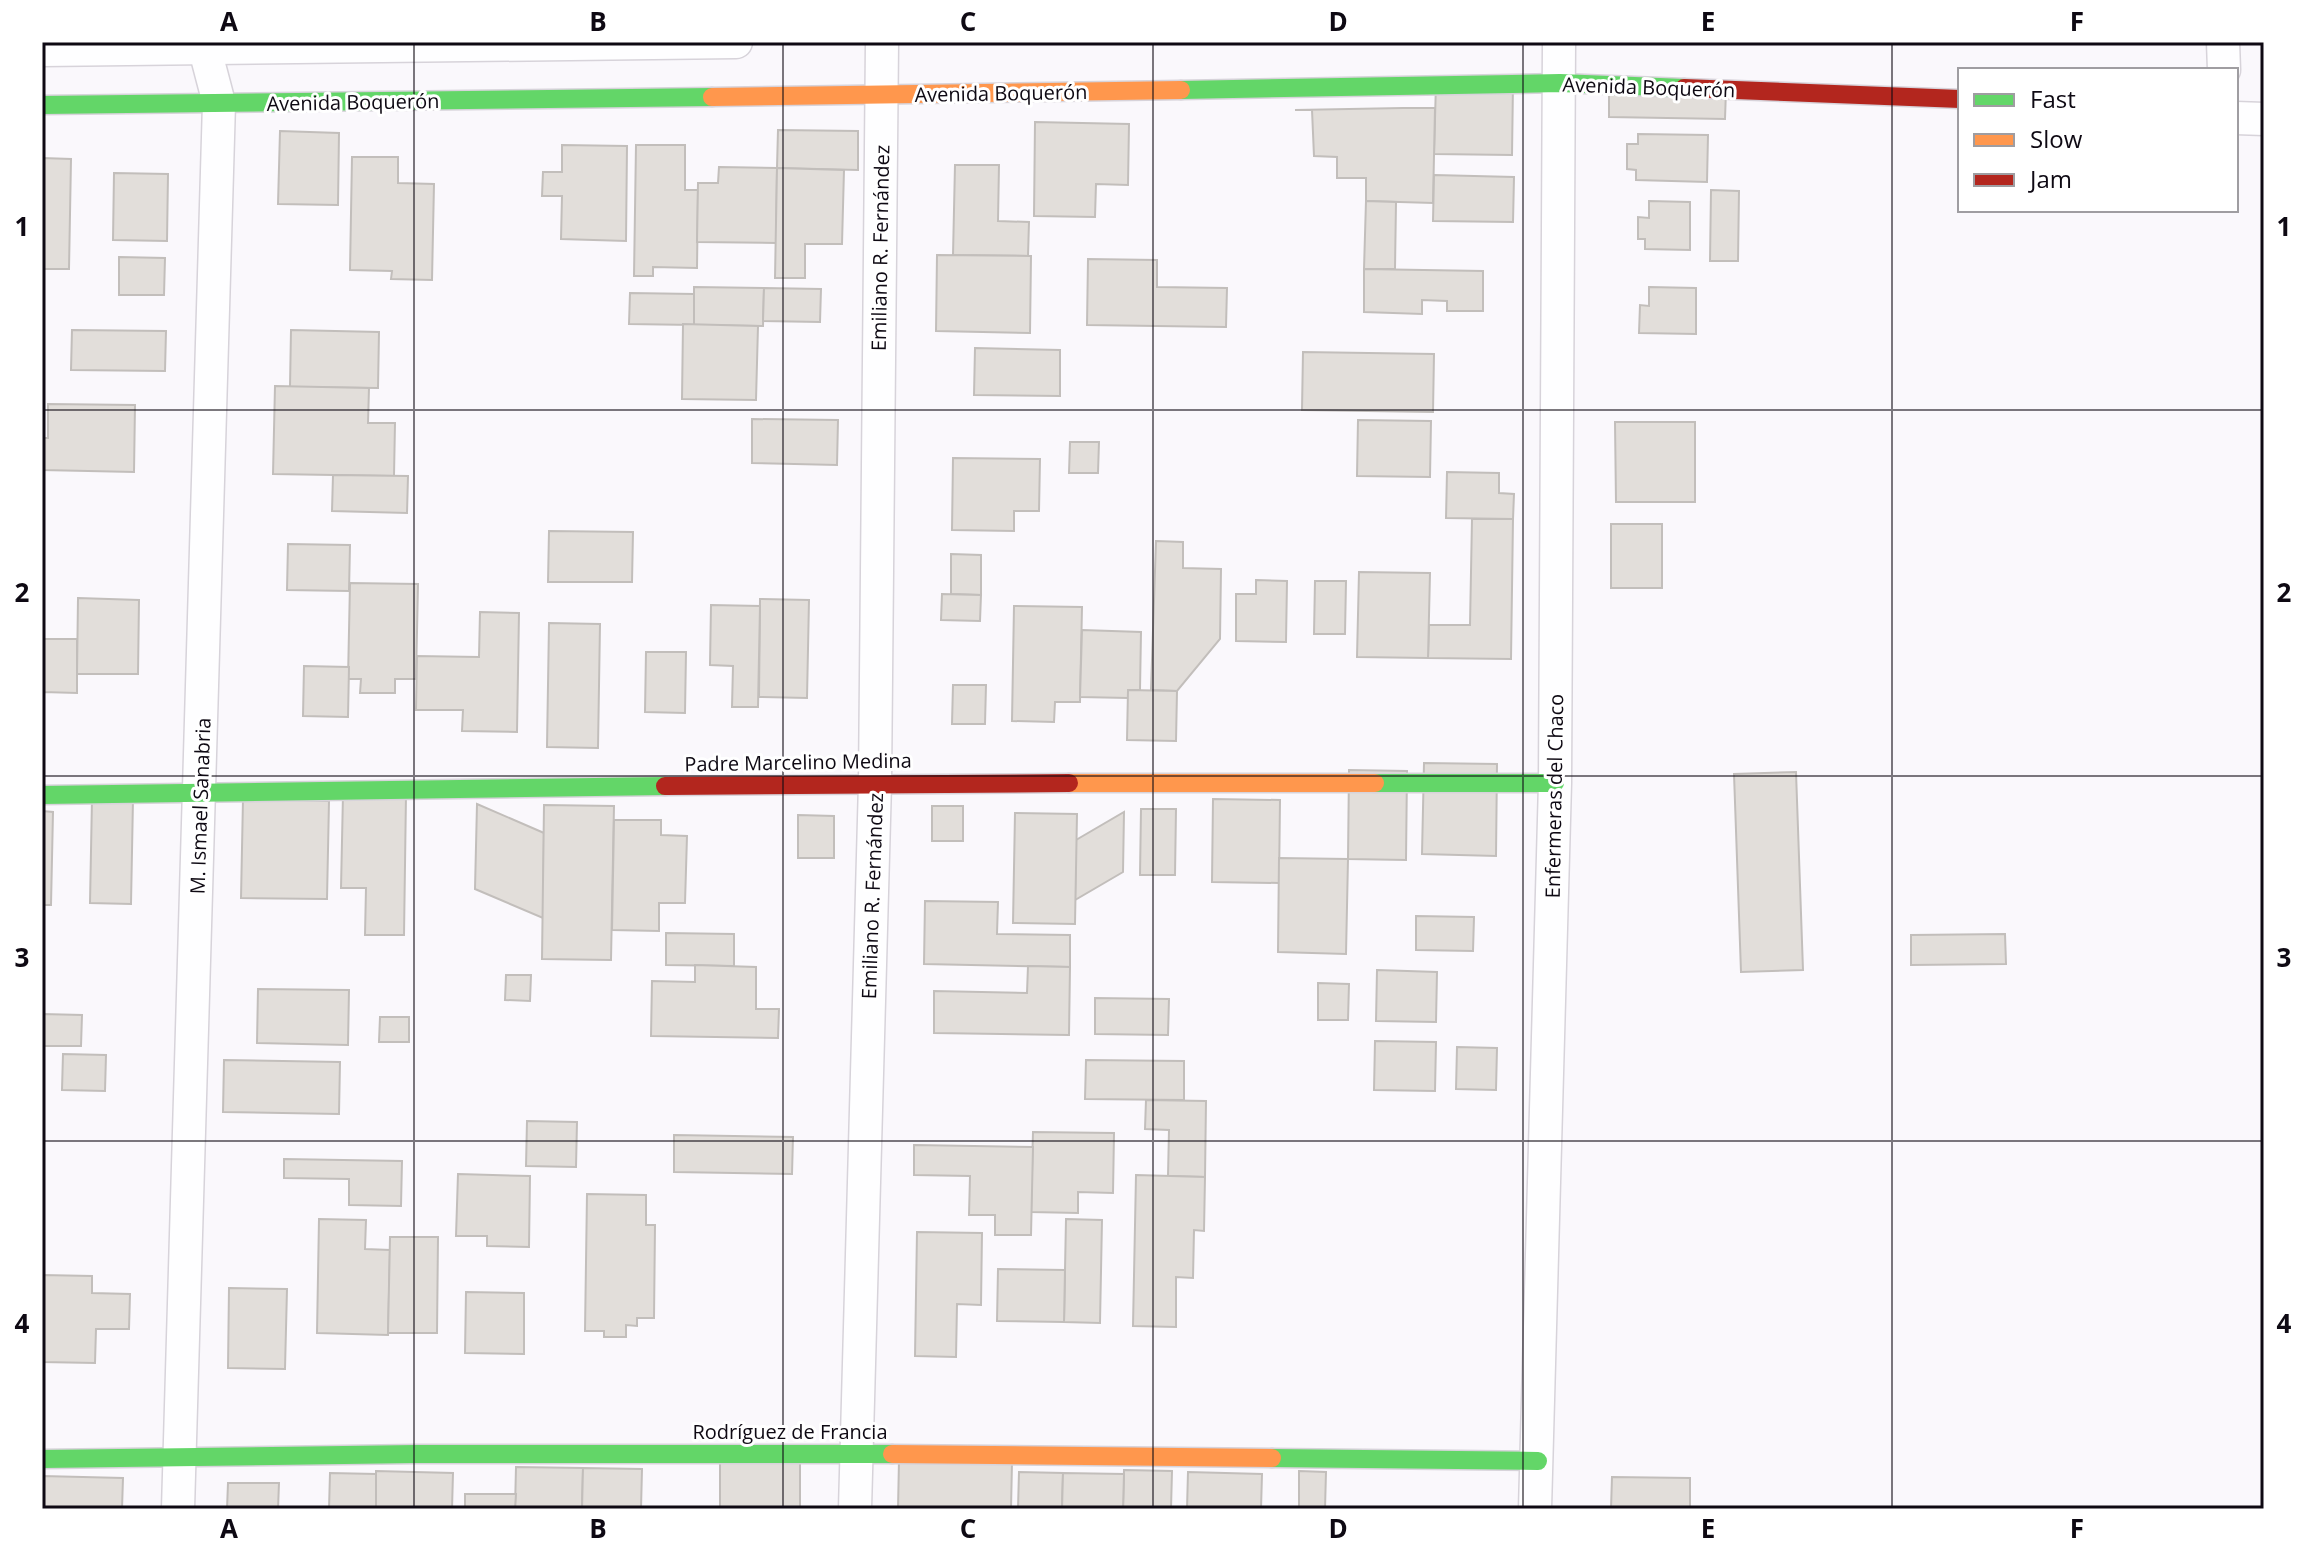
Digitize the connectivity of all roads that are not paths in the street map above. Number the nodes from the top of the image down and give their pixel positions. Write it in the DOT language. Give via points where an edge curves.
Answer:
graph roads {
  1 [pos="736,42"];
  2 [pos="882,42"];
  3 [pos="1559,42"];
  4 [pos="2223,42"];
  5 [pos="204,45"];
  6 [pos="42,50"];
  7 [pos="2224,68"];
  8 [pos="1560,83"];
  9 [pos="882,95"];
  10 [pos="1958,99"];
  11 [pos="219,103"];
  12 [pos="42,105"];
  13 [pos="2238,118"];
  14 [pos="2264,119"];
  15 [pos="875,783"];
  16 [pos="1555,783"];
  17 [pos="200,793"];
  18 [pos="42,795"];
  19 [pos="857,1453"];
  20 [pos="180,1456"];
  21 [pos="42,1459"];
  22 [pos="1538,1461"];
  23 [pos="178,1509"];
  24 [pos="855,1509"];
  25 [pos="1535,1509"];
  1 -- 5 [label="street"];
  2 -- 9 [label="street, Emiliano R. Fernández"];
  3 -- 8 [label="street, Enfermeras del Chaco"];
  4 -- 7 [label="street"];
  5 -- 6 [label="street"];
  5 -- 11 [label="street, M. Ismael Sanabria"];
  8 -- 9 [label="street, Avenida Boquerón"];
  8 -- 10 [label="street, Avenida Boquerón"];
  8 -- 16 [label="street, Enfermeras del Chaco"];
  9 -- 11 [label="street, Avenida Boquerón"];
  9 -- 15 [label="street, Emiliano R. Fernández"];
  11 -- 12 [label="street, Avenida Boquerón"];
  11 -- 17 [label="street, M. Ismael Sanabria"];
  13 -- 14 [label="street"];
  15 -- 16 [label="street, Padre Marcelino Medina"];
  15 -- 17 [label="street, Padre Marcelino Medina"];
  15 -- 19 [label="street, Emiliano R. Fernández"];
  16 -- 22 [label="street, Enfermeras del Chaco"];
  17 -- 18 [label="street, Padre Marcelino Medina"];
  17 -- 20 [label="street, M. Ismael Sanabria"];
  19 -- 20 [label="street, Rodríguez de Francia"];
  19 -- 22 [label="street, Rodríguez de Francia"];
  19 -- 24 [label="street, Emiliano R. Fernández"];
  20 -- 21 [label="street, Rodríguez de Francia"];
  20 -- 23 [label="street, M. Ismael Sanabria"];
  22 -- 25 [label="street, Enfermeras del Chaco"];
}
